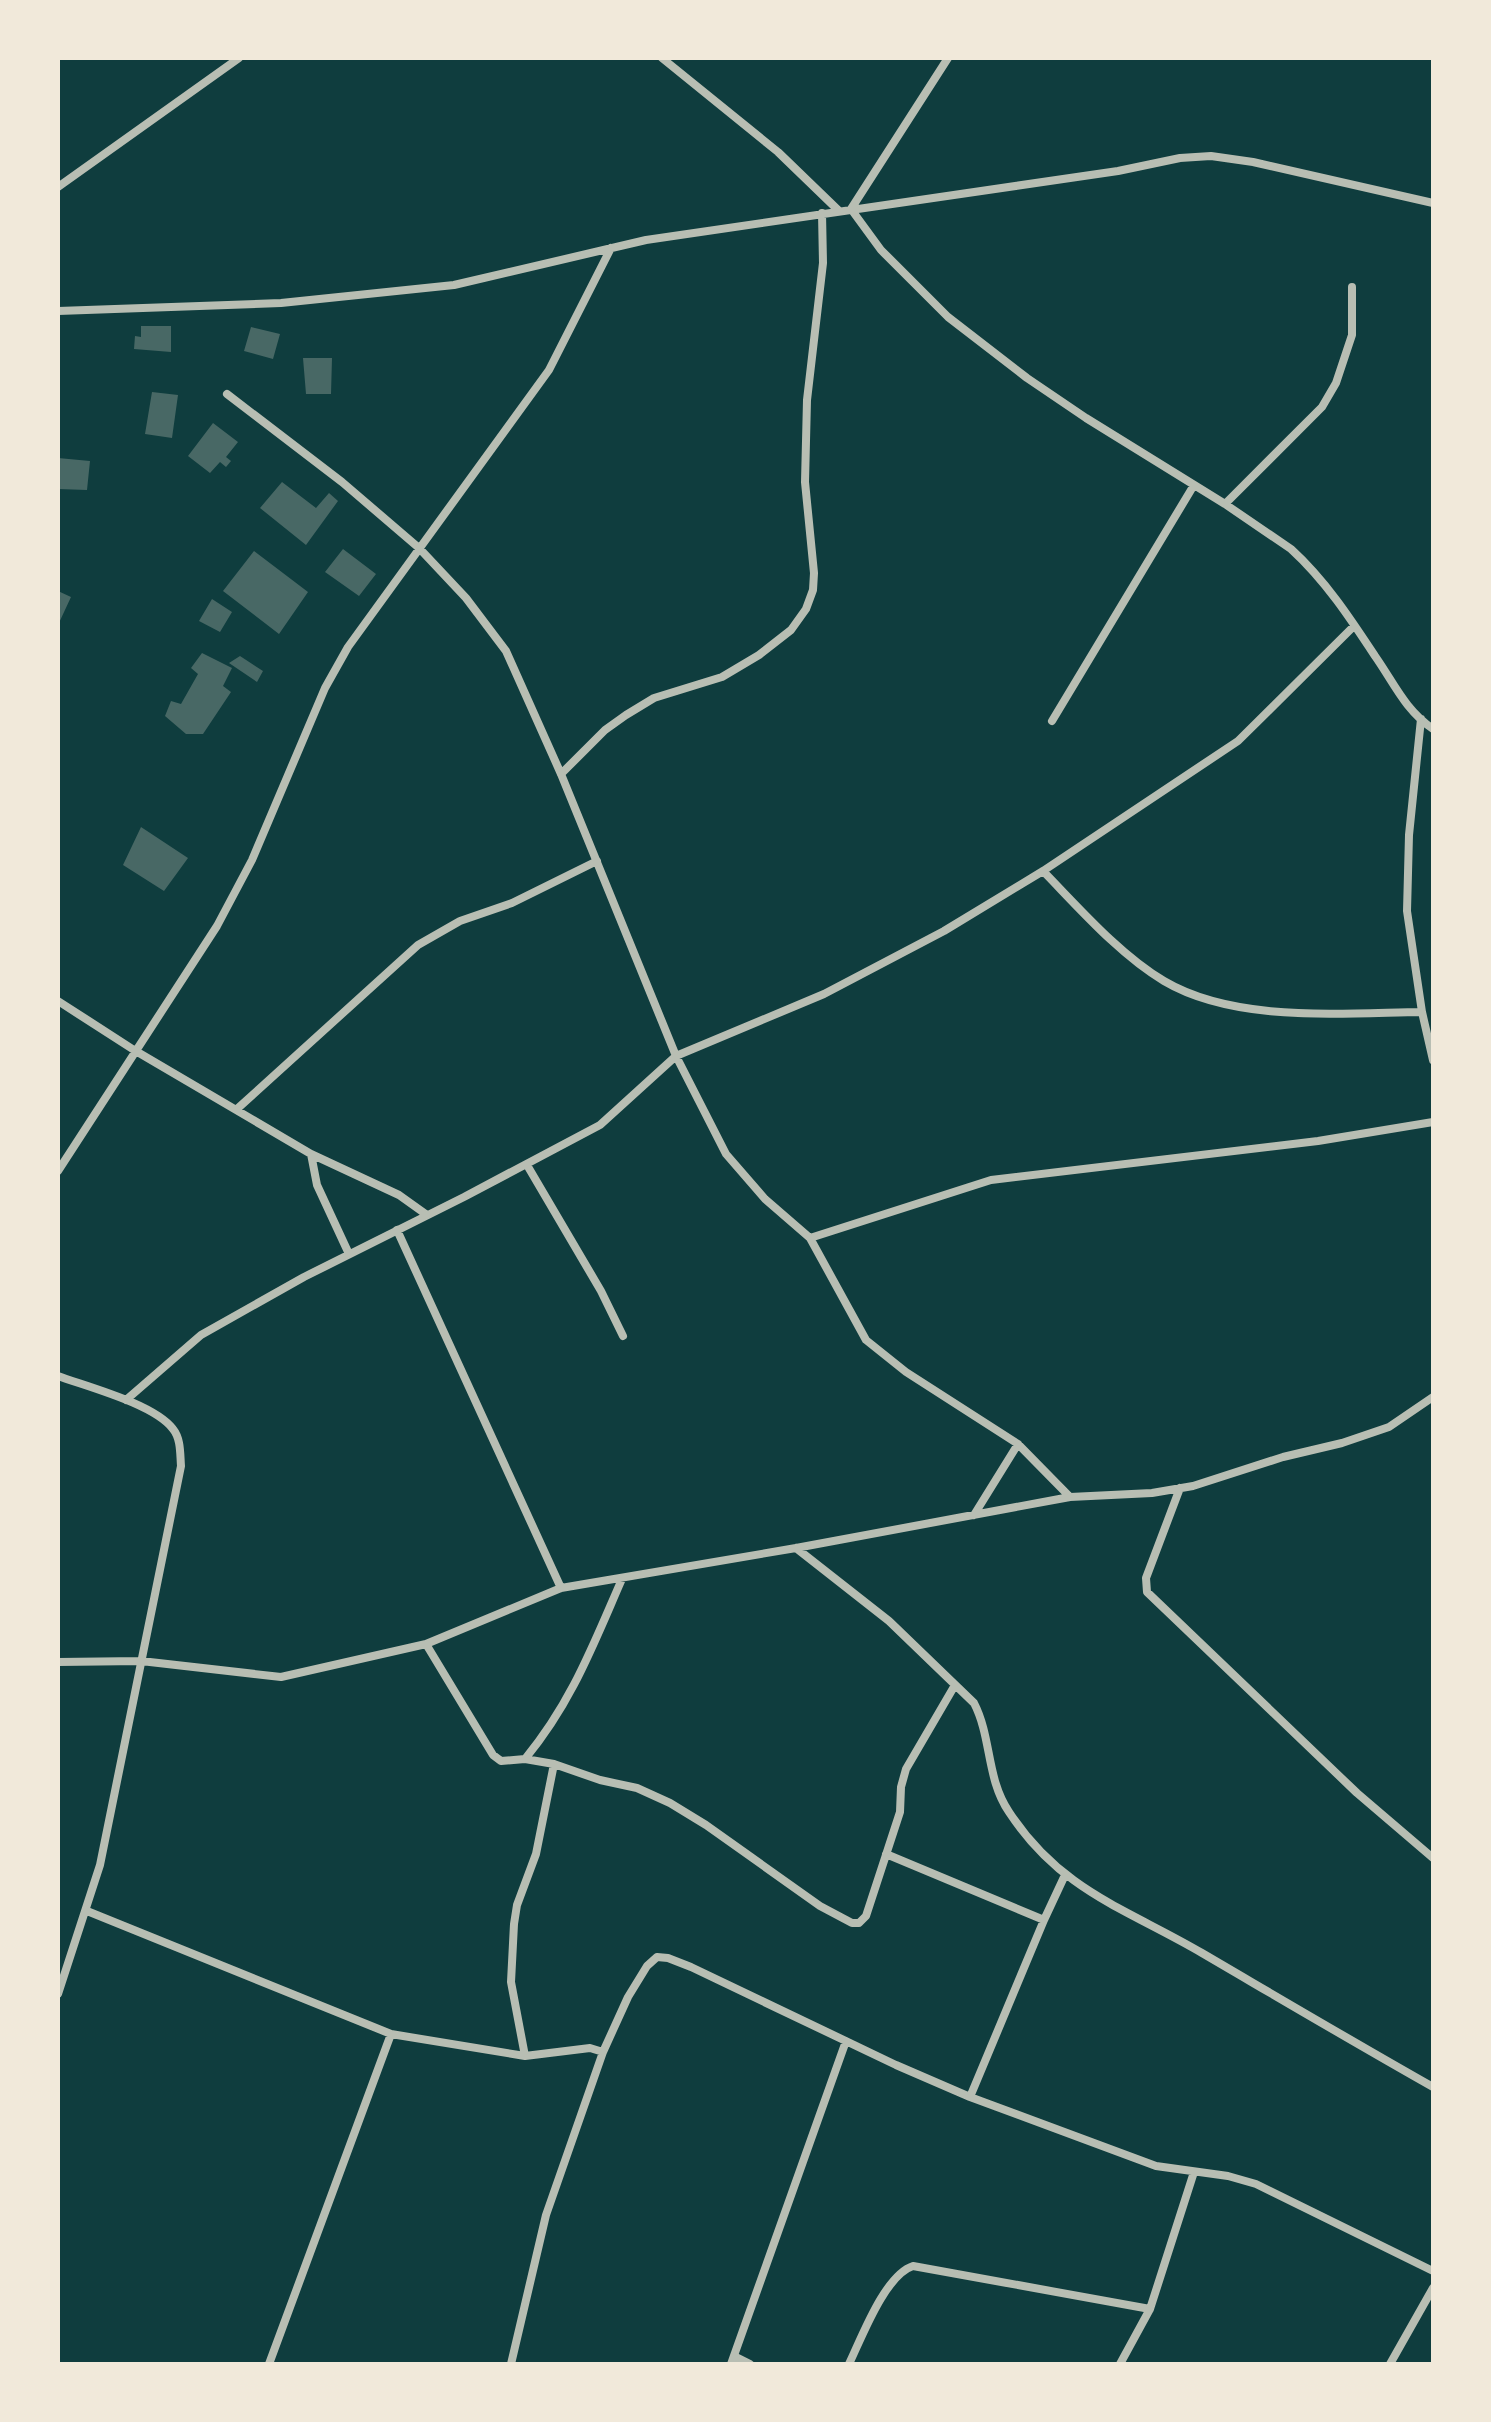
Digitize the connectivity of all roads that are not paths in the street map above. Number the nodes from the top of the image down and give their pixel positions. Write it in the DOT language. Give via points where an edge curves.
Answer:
graph roads {
  1 [pos="239,58"];
  2 [pos="662,58"];
  3 [pos="948,58"];
  4 [pos="58,187"];
  5 [pos="1433,203"];
  6 [pos="851,209"];
  7 [pos="838,210"];
  8 [pos="822,213"];
  9 [pos="611,248"];
  10 [pos="1352,287"];
  11 [pos="58,311"];
  12 [pos="227,394"];
  13 [pos="1194,485"];
  14 [pos="1225,504"];
  15 [pos="419,548"];
  16 [pos="1354,626"];
  17 [pos="1421,719"];
  18 [pos="1052,721"];
  19 [pos="1433,729"];
  20 [pos="561,774"];
  21 [pos="597,861"];
  22 [pos="1043,871"];
  23 [pos="58,1001"];
  24 [pos="1422,1012"];
  25 [pos="134,1050"];
  26 [pos="676,1056"];
  27 [pos="1433,1060"];
  28 [pos="237,1109"];
  29 [pos="1433,1122"];
  30 [pos="311,1154"];
  31 [pos="527,1165"];
  32 [pos="58,1171"];
  33 [pos="427,1215"];
  34 [pos="397,1230"];
  35 [pos="810,1238"];
  36 [pos="349,1254"];
  37 [pos="623,1336"];
  38 [pos="58,1376"];
  39 [pos="1433,1397"];
  40 [pos="126,1400"];
  41 [pos="1018,1444"];
  42 [pos="1180,1488"];
  43 [pos="1070,1497"];
  44 [pos="974,1515"];
  45 [pos="796,1548"];
  46 [pos="622,1579"];
  47 [pos="561,1588"];
  48 [pos="426,1644"];
  49 [pos="141,1661"];
  50 [pos="58,1662"];
  51 [pos="955,1685"];
  52 [pos="525,1759"];
  53 [pos="554,1764"];
  54 [pos="886,1854"];
  55 [pos="1433,1858"];
  56 [pos="1065,1875"];
  57 [pos="87,1911"];
  58 [pos="1044,1920"];
  59 [pos="58,1994"];
  60 [pos="391,2034"];
  61 [pos="846,2041"];
  62 [pos="603,2052"];
  63 [pos="525,2056"];
  64 [pos="1433,2087"];
  65 [pos="970,2097"];
  66 [pos="1194,2172"];
  67 [pos="1433,2271"];
  68 [pos="1433,2288"];
  69 [pos="1150,2309"];
  70 [pos="733,2360"];
  71 [pos="269,2364"];
  72 [pos="511,2364"];
  73 [pos="750,2364"];
  74 [pos="849,2364"];
  75 [pos="1120,2364"];
  76 [pos="1390,2364"];
  1 -- 4 [label="street"];
  2 -- 7 [label="street" via="778,152"];
  3 -- 6 [label="street"];
  5 -- 6 [label="street" via="1211,156"];
  6 -- 7 [label="street"];
  6 -- 13 [label="street" via="881,250 948,317 1062,402"];
  7 -- 8 [label="street"];
  8 -- 9 [label="street"];
  8 -- 20 [label="street" via="823,263 807,400 805,482 814,573 806,609 791,630 722,677 654,698 626,715"];
  9 -- 11 [label="street" via="454,285 281,303"];
  9 -- 15 [label="street" via="549,370"];
  10 -- 14 [label="street" via="1352,335 1322,407"];
  12 -- 15 [label="street"];
  13 -- 14 [label="street"];
  13 -- 18 [label="street"];
  14 -- 16 [label="street" via="1317,572"];
  15 -- 20 [label="street" via="506,651"];
  15 -- 25 [label="street" via="348,647 224,913"];
  16 -- 17 [label="street" via="1406,706"];
  16 -- 22 [label="street" via="1238,741"];
  17 -- 19 [label="street"];
  17 -- 24 [label="street" via="1407,911"];
  20 -- 21 [label="street"];
  21 -- 26 [label="street"];
  21 -- 28 [label="street" via="418,945"];
  22 -- 24 [label="street" via="1141,964 1205,1000 1265,1010"];
  22 -- 26 [label="street" via="824,994"];
  23 -- 25 [label="street"];
  24 -- 27 [label="street"];
  25 -- 28 [label="street"];
  25 -- 32 [label="street"];
  26 -- 31 [label="street" via="600,1125"];
  26 -- 35 [label="street" via="726,1154 765,1199"];
  28 -- 30 [label="street"];
  29 -- 35 [label="street" via="991,1180"];
  30 -- 33 [label="street" via="399,1195"];
  30 -- 36 [label="street" via="317,1185"];
  31 -- 33 [label="street"];
  31 -- 37 [label="street"];
  33 -- 34 [label="street"];
  34 -- 36 [label="street"];
  34 -- 47 [label="street"];
  35 -- 41 [label="street" via="866,1340"];
  36 -- 40 [label="street" via="201,1335"];
  38 -- 40 [label="street"];
  39 -- 42 [label="street" via="1389,1427 1365,1436"];
  40 -- 49 [label="street" via="175,1431 181,1466"];
  41 -- 43 [label="street"];
  41 -- 44 [label="street"];
  42 -- 43 [label="street"];
  42 -- 55 [label="street" via="1146,1578 1147,1592 1357,1793"];
  43 -- 44 [label="street"];
  44 -- 45 [label="street"];
  45 -- 46 [label="street"];
  45 -- 51 [label="street" via="889,1621"];
  46 -- 47 [label="street"];
  46 -- 52 [label="street" via="578,1681"];
  47 -- 48 [label="street"];
  48 -- 49 [label="street" via="281,1677"];
  48 -- 52 [label="street" via="493,1755 501,1761"];
  49 -- 50 [label="street"];
  49 -- 57 [label="street"];
  51 -- 54 [label="street" via="906,1769 900,1812"];
  51 -- 56 [label="street" via="982,1718 998,1794 1037,1850"];
  52 -- 53 [label="street"];
  53 -- 54 [label="street" via="670,1803 852,1923 866,1916"];
  53 -- 63 [label="street" via="536,1854 514,1924 511,1982"];
  54 -- 58 [label="street"];
  56 -- 58 [label="street"];
  56 -- 64 [label="street" via="1097,1899 1184,1943"];
  57 -- 59 [label="street"];
  57 -- 60 [label="street"];
  58 -- 65 [label="street"];
  60 -- 63 [label="street"];
  60 -- 71 [label="street"];
  61 -- 62 [label="street" via="691,1967 657,1957 628,1997"];
  61 -- 65 [label="street"];
  61 -- 70 [label="street"];
  62 -- 63 [label="street" via="590,2048"];
  62 -- 72 [label="street" via="546,2215"];
  65 -- 66 [label="street" via="1156,2166"];
  66 -- 67 [label="street" via="1256,2184"];
  66 -- 69 [label="street"];
  68 -- 76 [label="street"];
  69 -- 74 [label="street" via="913,2266 892,2281"];
  69 -- 75 [label="street"];
  70 -- 73 [label="street"];
}
